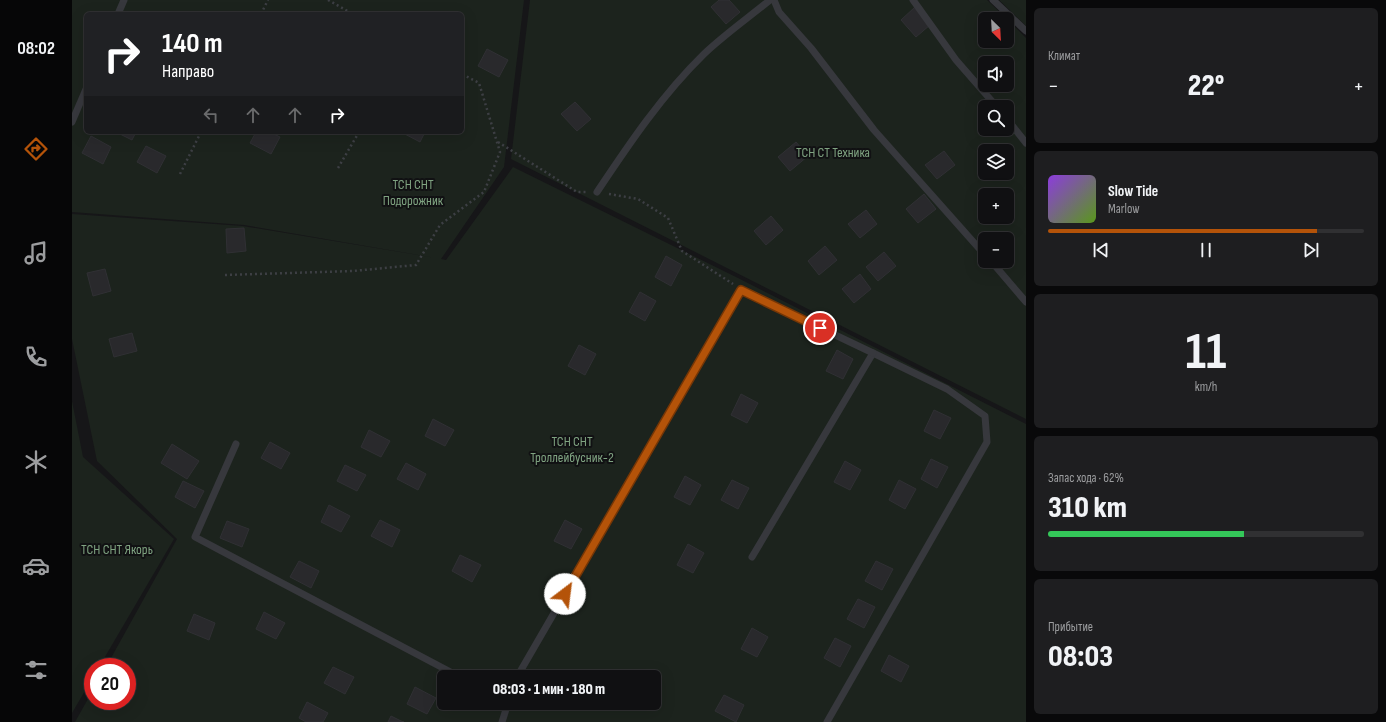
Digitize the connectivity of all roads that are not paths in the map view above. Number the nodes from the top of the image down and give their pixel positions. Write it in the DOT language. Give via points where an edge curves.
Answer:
graph roads {
  1 [pos="124,0"];
  2 [pos="770,0"];
  3 [pos="774,0"];
  4 [pos="913,0"];
  5 [pos="993,0"];
  6 [pos="119,12"];
  7 [pos="1026,31"];
  8 [pos="84,94"];
  9 [pos="991,100"];
  10 [pos="72,122"];
  11 [pos="1014,128"];
  12 [pos="1026,143"];
  13 [pos="596,192"];
  14 [pos="978,247"];
  15 [pos="997,268"];
  16 [pos="1026,302"];
  17 [pos="873,353"];
  18 [pos="236,444"];
  19 [pos="752,557"];
  20 [pos="447,670"];
  21 [pos="521,670"];
  22 [pos="506,710"];
  23 [pos="502,722"];
  24 [pos="827,722"];
  1 -- 6 [label="lane"];
  2 -- 13 [label="lane" via="705,54 681,78 636,134"];
  3 -- 14 [label="lane" via="779,12 811,48 874,130"];
  4 -- 9 [label="lane" via="956,60"];
  5 -- 7 [label="lane"];
  8 -- 10 [label="lane"];
  11 -- 12 [label="lane"];
  15 -- 16 [label="lane"];
  17 -- 19 [label="lane"];
  17 -- 21 [label="lane" via="741,290"];
  17 -- 24 [label="lane" via="947,389 985,416 987,442"];
  18 -- 20 [label="lane" via="195,537"];
  22 -- 23 [label="lane"];
}
